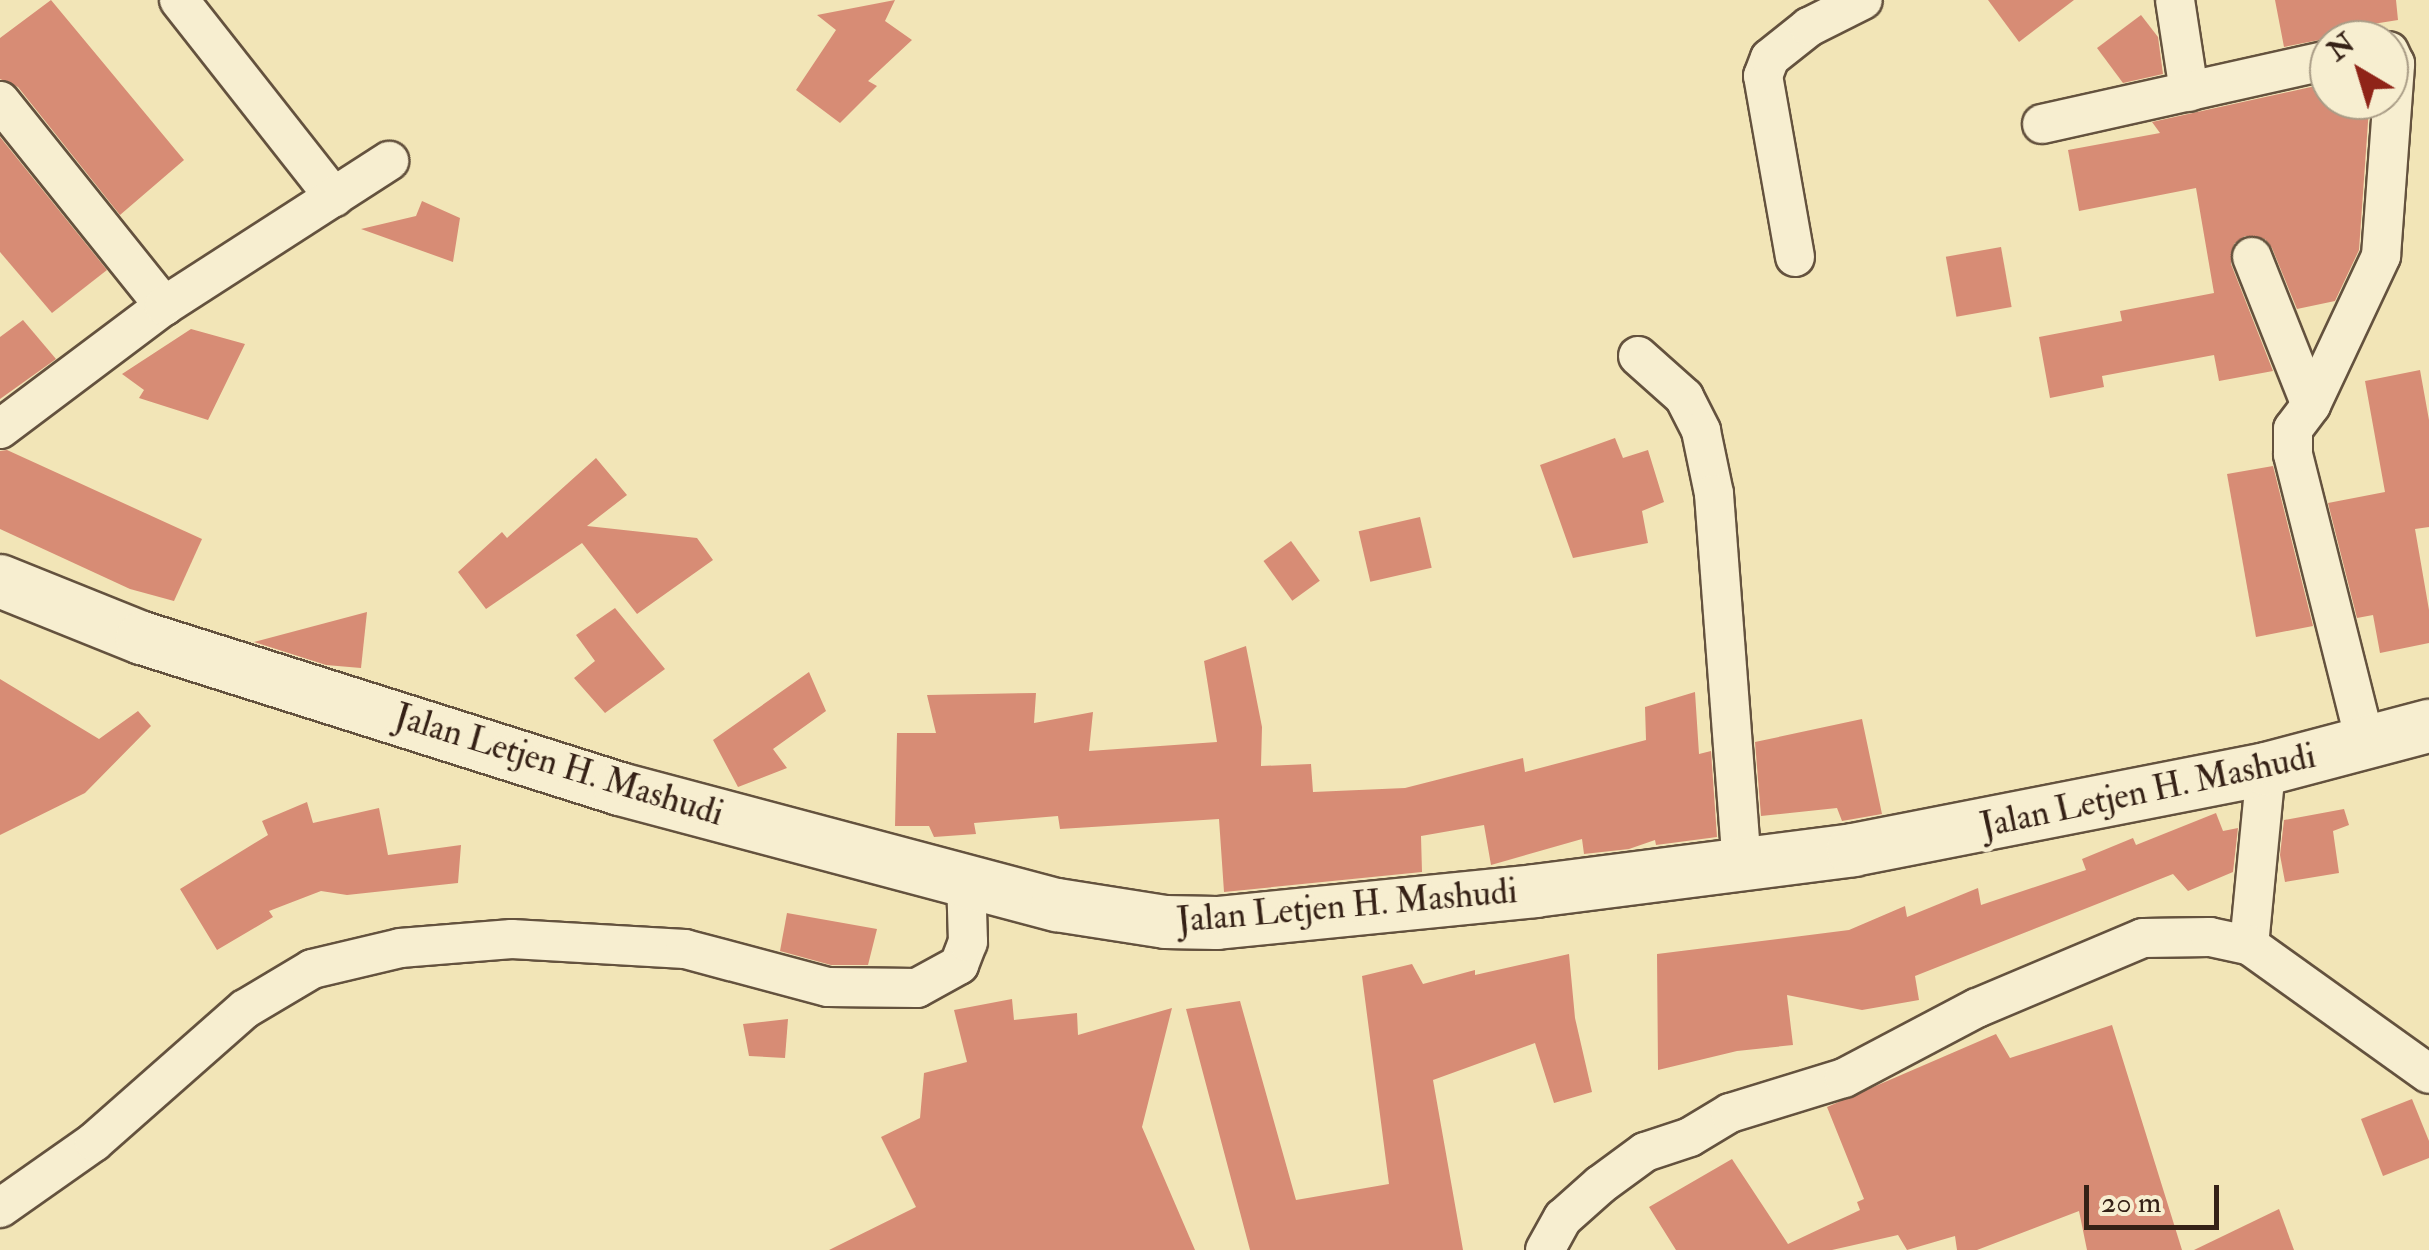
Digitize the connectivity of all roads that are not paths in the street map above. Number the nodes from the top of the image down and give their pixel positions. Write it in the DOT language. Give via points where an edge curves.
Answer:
graph roads {
  1 [pos="179,0"];
  2 [pos="1864,0"];
  3 [pos="2175,0"];
  4 [pos="2309,65"];
  5 [pos="2189,92"];
  6 [pos="0,101"];
  7 [pos="2391,120"];
  8 [pos="2042,124"];
  9 [pos="390,161"];
  10 [pos="334,197"];
  11 [pos="1795,257"];
  12 [pos="2252,257"];
  13 [pos="164,306"];
  14 [pos="1638,356"];
  15 [pos="2310,405"];
  16 [pos="0,429"];
  17 [pos="0,581"];
  18 [pos="2429,726"];
  19 [pos="2366,745"];
  20 [pos="2266,769"];
  21 [pos="1742,865"];
  22 [pos="966,878"];
  23 [pos="2249,944"];
  24 [pos="2429,1074"];
  25 [pos="0,1208"];
  26 [pos="1545,1250"];
  1 -- 10 [label="street"];
  2 -- 11 [label="street" via="1809,27 1770,58 1764,76"];
  3 -- 5 [label="street"];
  4 -- 5 [label="street"];
  5 -- 8 [label="street"];
  6 -- 13 [label="street"];
  7 -- 15 [label="street" via="2381,256"];
  9 -- 10 [label="street"];
  10 -- 13 [label="street"];
  12 -- 15 [label="street"];
  13 -- 16 [label="street"];
  14 -- 21 [label="street" via="1684,397 1701,430 1714,494"];
  15 -- 19 [label="street" via="2293,429 2294,454"];
  17 -- 22 [label="main road, Jalan Letjen H. Mashudi" via="142,638 620,789"];
  18 -- 19 [label="main road, Jalan Letjen H. Mashudi"];
  19 -- 20 [label="main road, Jalan Letjen H. Mashudi"];
  20 -- 21 [label="main road, Jalan Letjen H. Mashudi" via="1853,850"];
  20 -- 23 [label="street"];
  21 -- 22 [label="main road, Jalan Letjen H. Mashudi" via="1217,922 1164,922 1057,905"];
  22 -- 25 [label="street" via="968,942 959,966 917,988 828,987 684,949 512,939 400,948 312,970 245,1009 94,1142"];
  23 -- 24 [label="street"];
  23 -- 26 [label="street" via="2143,938 1977,1008 1844,1078 1730,1113 1690,1137 1645,1152 1563,1218"];
}
